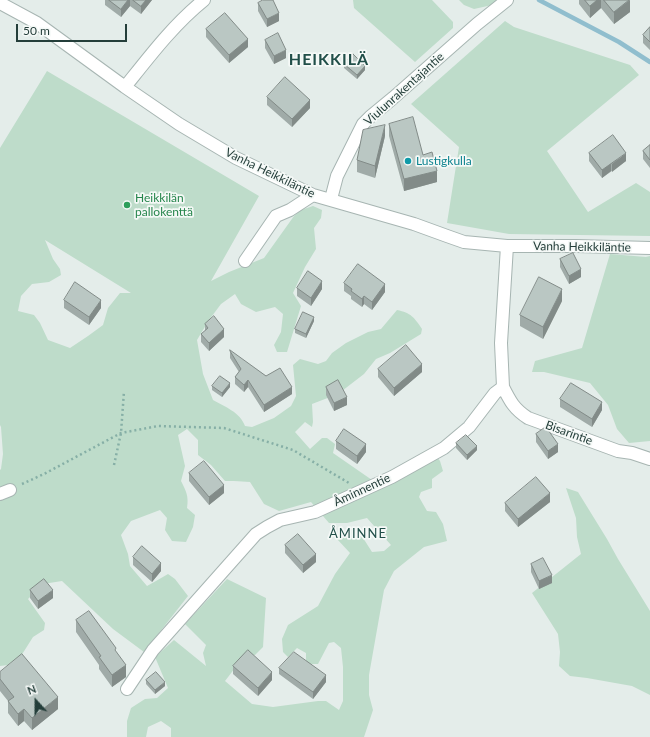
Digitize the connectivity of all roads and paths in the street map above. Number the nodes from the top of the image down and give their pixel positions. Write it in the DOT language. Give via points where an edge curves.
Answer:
graph roads {
  1 [pos="204,0"];
  2 [pos="507,0"];
  3 [pos="0,3"];
  4 [pos="125,87"];
  5 [pos="314,194"];
  6 [pos="331,199"];
  7 [pos="507,246"];
  8 [pos="650,248"];
  9 [pos="245,261"];
  10 [pos="503,387"];
  11 [pos="124,391"];
  12 [pos="121,433"];
  13 [pos="650,459"];
  14 [pos="114,465"];
  15 [pos="362,490"];
  16 [pos="5,492"];
  17 [pos="127,689"];
  1 -- 4 [label="street" via="164,39"];
  2 -- 6 [label="street, Viulunrakentajantie" via="363,124 337,176"];
  3 -- 4 [label="street, Vanha Heikkiläntie" via="37,24"];
  4 -- 5 [label="street, Vanha Heikkiläntie" via="179,124 236,158"];
  5 -- 6 [label="street, Vanha Heikkiläntie"];
  5 -- 9 [label="street" via="276,216"];
  6 -- 7 [label="street, Vanha Heikkiläntie" via="464,242"];
  7 -- 8 [label="street, Vanha Heikkiläntie"];
  7 -- 10 [label="street" via="502,343"];
  10 -- 13 [label="street, Bisarintie" via="519,412 528,418 618,451"];
  10 -- 15 [label="street, Åminnentie" via="495,393 469,427 444,448 392,477"];
  11 -- 12 [label="path"];
  12 -- 14 [label="path"];
  12 -- 15 [label="path" via="158,426 224,428 293,450"];
  12 -- 16 [label="path"];
  15 -- 17 [label="street, Åminnentie" via="315,512 280,520 256,534 153,650"];
}
